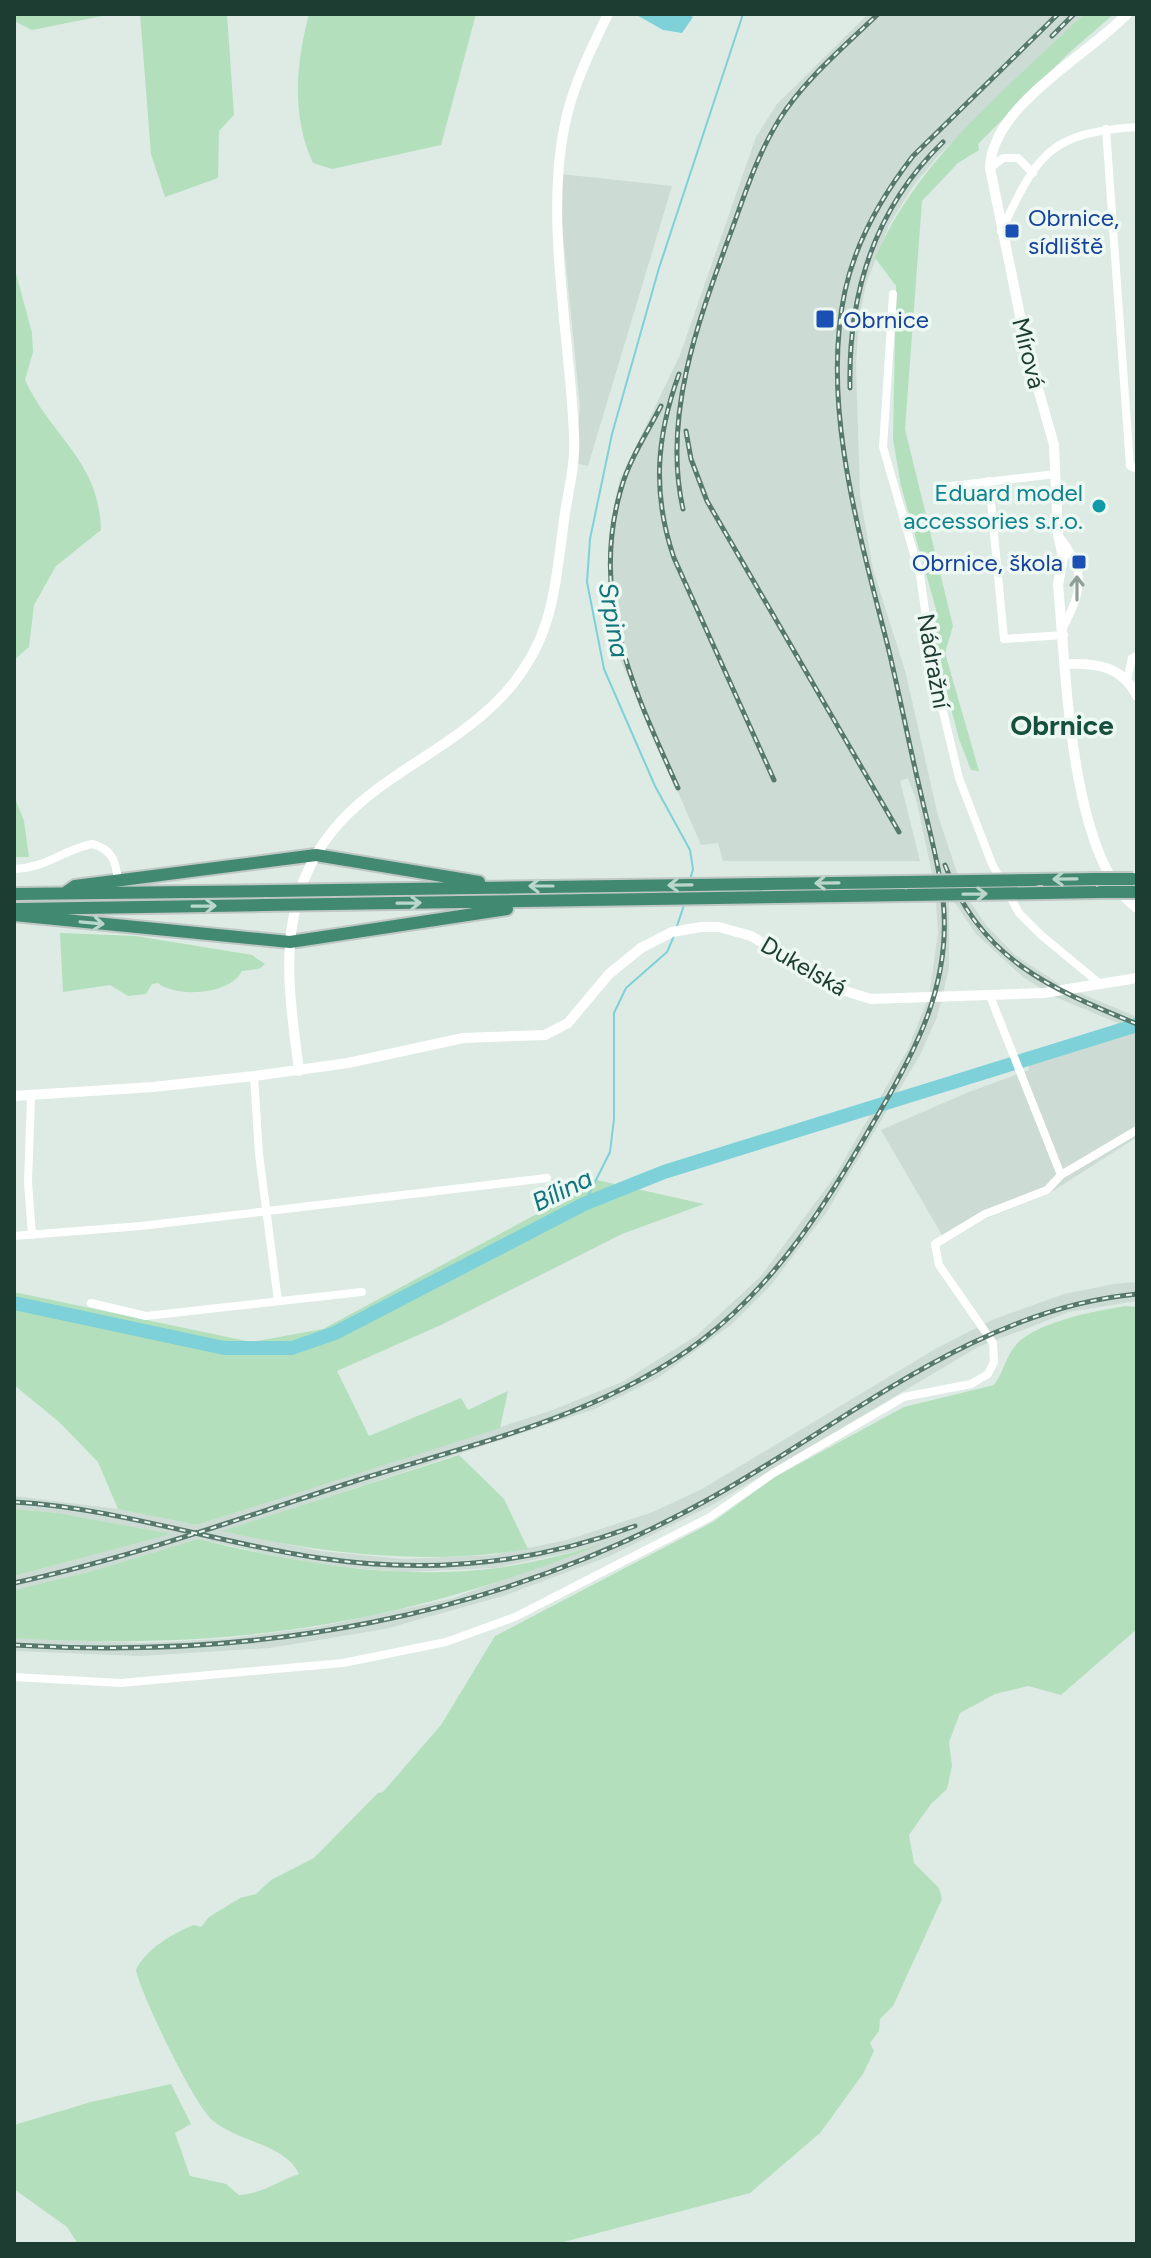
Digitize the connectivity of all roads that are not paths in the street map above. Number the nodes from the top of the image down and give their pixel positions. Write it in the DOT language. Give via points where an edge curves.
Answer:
graph roads {
  1 [pos="608,14"];
  2 [pos="1127,14"];
  3 [pos="1137,127"];
  4 [pos="1106,129"];
  5 [pos="990,168"];
  6 [pos="1033,173"];
  7 [pos="1001,232"];
  8 [pos="893,294"];
  9 [pos="1137,469"];
  10 [pos="1056,474"];
  11 [pos="989,481"];
  12 [pos="943,487"];
  13 [pos="1064,546"];
  14 [pos="1063,632"];
  15 [pos="1137,656"];
  16 [pos="1066,664"];
  17 [pos="1127,680"];
  18 [pos="1137,696"];
  19 [pos="316,855"];
  20 [pos="14,869"];
  21 [pos="1135,879"];
  22 [pos="118,881"];
  23 [pos="494,886"];
  24 [pos="1137,892"];
  25 [pos="65,893"];
  26 [pos="14,894"];
  27 [pos="574,901"];
  28 [pos="1137,908"];
  29 [pos="14,909"];
  30 [pos="14,915"];
  31 [pos="290,942"];
  32 [pos="1137,978"];
  33 [pos="1099,983"];
  34 [pos="990,996"];
  35 [pos="299,1071"];
  36 [pos="254,1076"];
  37 [pos="14,1096"];
  38 [pos="31,1097"];
  39 [pos="1137,1130"];
  40 [pos="1061,1175"];
  41 [pos="547,1178"];
  42 [pos="266,1211"];
  43 [pos="32,1235"];
  44 [pos="14,1236"];
  45 [pos="362,1292"];
  46 [pos="278,1301"];
  47 [pos="91,1303"];
  48 [pos="14,1677"];
  1 -- 19 [label="street" via="567,115 558,177 575,439 547,620 533,655 495,705 464,732 362,797"];
  2 -- 5 [label="street" via="999,131 990,150"];
  3 -- 4 [label="street"];
  4 -- 6 [label="street" via="1063,141"];
  4 -- 9 [label="street" via="1130,466"];
  5 -- 6 [label="street" via="1003,158 1018,158"];
  5 -- 7 [label="street, Mírová"];
  6 -- 7 [label="street"];
  7 -- 10 [label="street, Mírová" via="1054,445"];
  8 -- 33 [label="street, Nádražní" via="883,447 920,575 934,674 959,778 992,864 1019,913"];
  10 -- 11 [label="street"];
  10 -- 13 [label="street, Mírová" via="1058,535"];
  11 -- 12 [label="street"];
  11 -- 14 [label="street" via="1004,639"];
  13 -- 14 [label="street, Mírová" via="1058,585"];
  14 -- 13 [label="street, Mírová, one-way" via="1080,593 1076,563"];
  14 -- 16 [label="street, Mírová"];
  15 -- 17 [label="street"];
  16 -- 17 [label="street" via="1099,665"];
  16 -- 28 [label="street, Mírová" via="1078,778 1089,823 1120,891"];
  17 -- 18 [label="street"];
  19 -- 22 [label="highway"];
  19 -- 23 [label="highway"];
  19 -- 31 [label="street" via="299,896"];
  20 -- 22 [label="street" via="40,867 92,844 108,851"];
  21 -- 23 [label="highway, one-way, bridge"];
  22 -- 25 [label="highway" via="75,886"];
  23 -- 25 [label="highway, bridge"];
  27 -- 24 [label="highway, one-way, bridge"];
  25 -- 26 [label="highway"];
  29 -- 27 [label="highway, one-way, bridge"];
  27 -- 31 [label="highway"];
  30 -- 31 [label="highway, one-way"];
  31 -- 35 [label="street"];
  32 -- 33 [label="street, Dukelská"];
  33 -- 34 [label="street, Dukelská"];
  34 -- 35 [label="street, Dukelská" via="884,1000 852,995 766,942 737,931 701,927 661,936 617,967 578,1013 553,1032 463,1038"];
  34 -- 40 [label="street"];
  35 -- 36 [label="street, Dukelská"];
  36 -- 38 [label="street, Dukelská"];
  36 -- 42 [label="street"];
  37 -- 38 [label="street, Dukelská"];
  38 -- 43 [label="street"];
  39 -- 40 [label="street"];
  40 -- 48 [label="street" via="1047,1190 985,1214 935,1244 939,1265 993,1343 994,1362 988,1374 971,1384 904,1397 775,1472 710,1517 515,1617 446,1642 343,1663 121,1683"];
  41 -- 42 [label="street"];
  42 -- 43 [label="street"];
  42 -- 46 [label="street"];
  43 -- 44 [label="street"];
  45 -- 46 [label="street"];
  46 -- 47 [label="street" via="146,1316"];
}
